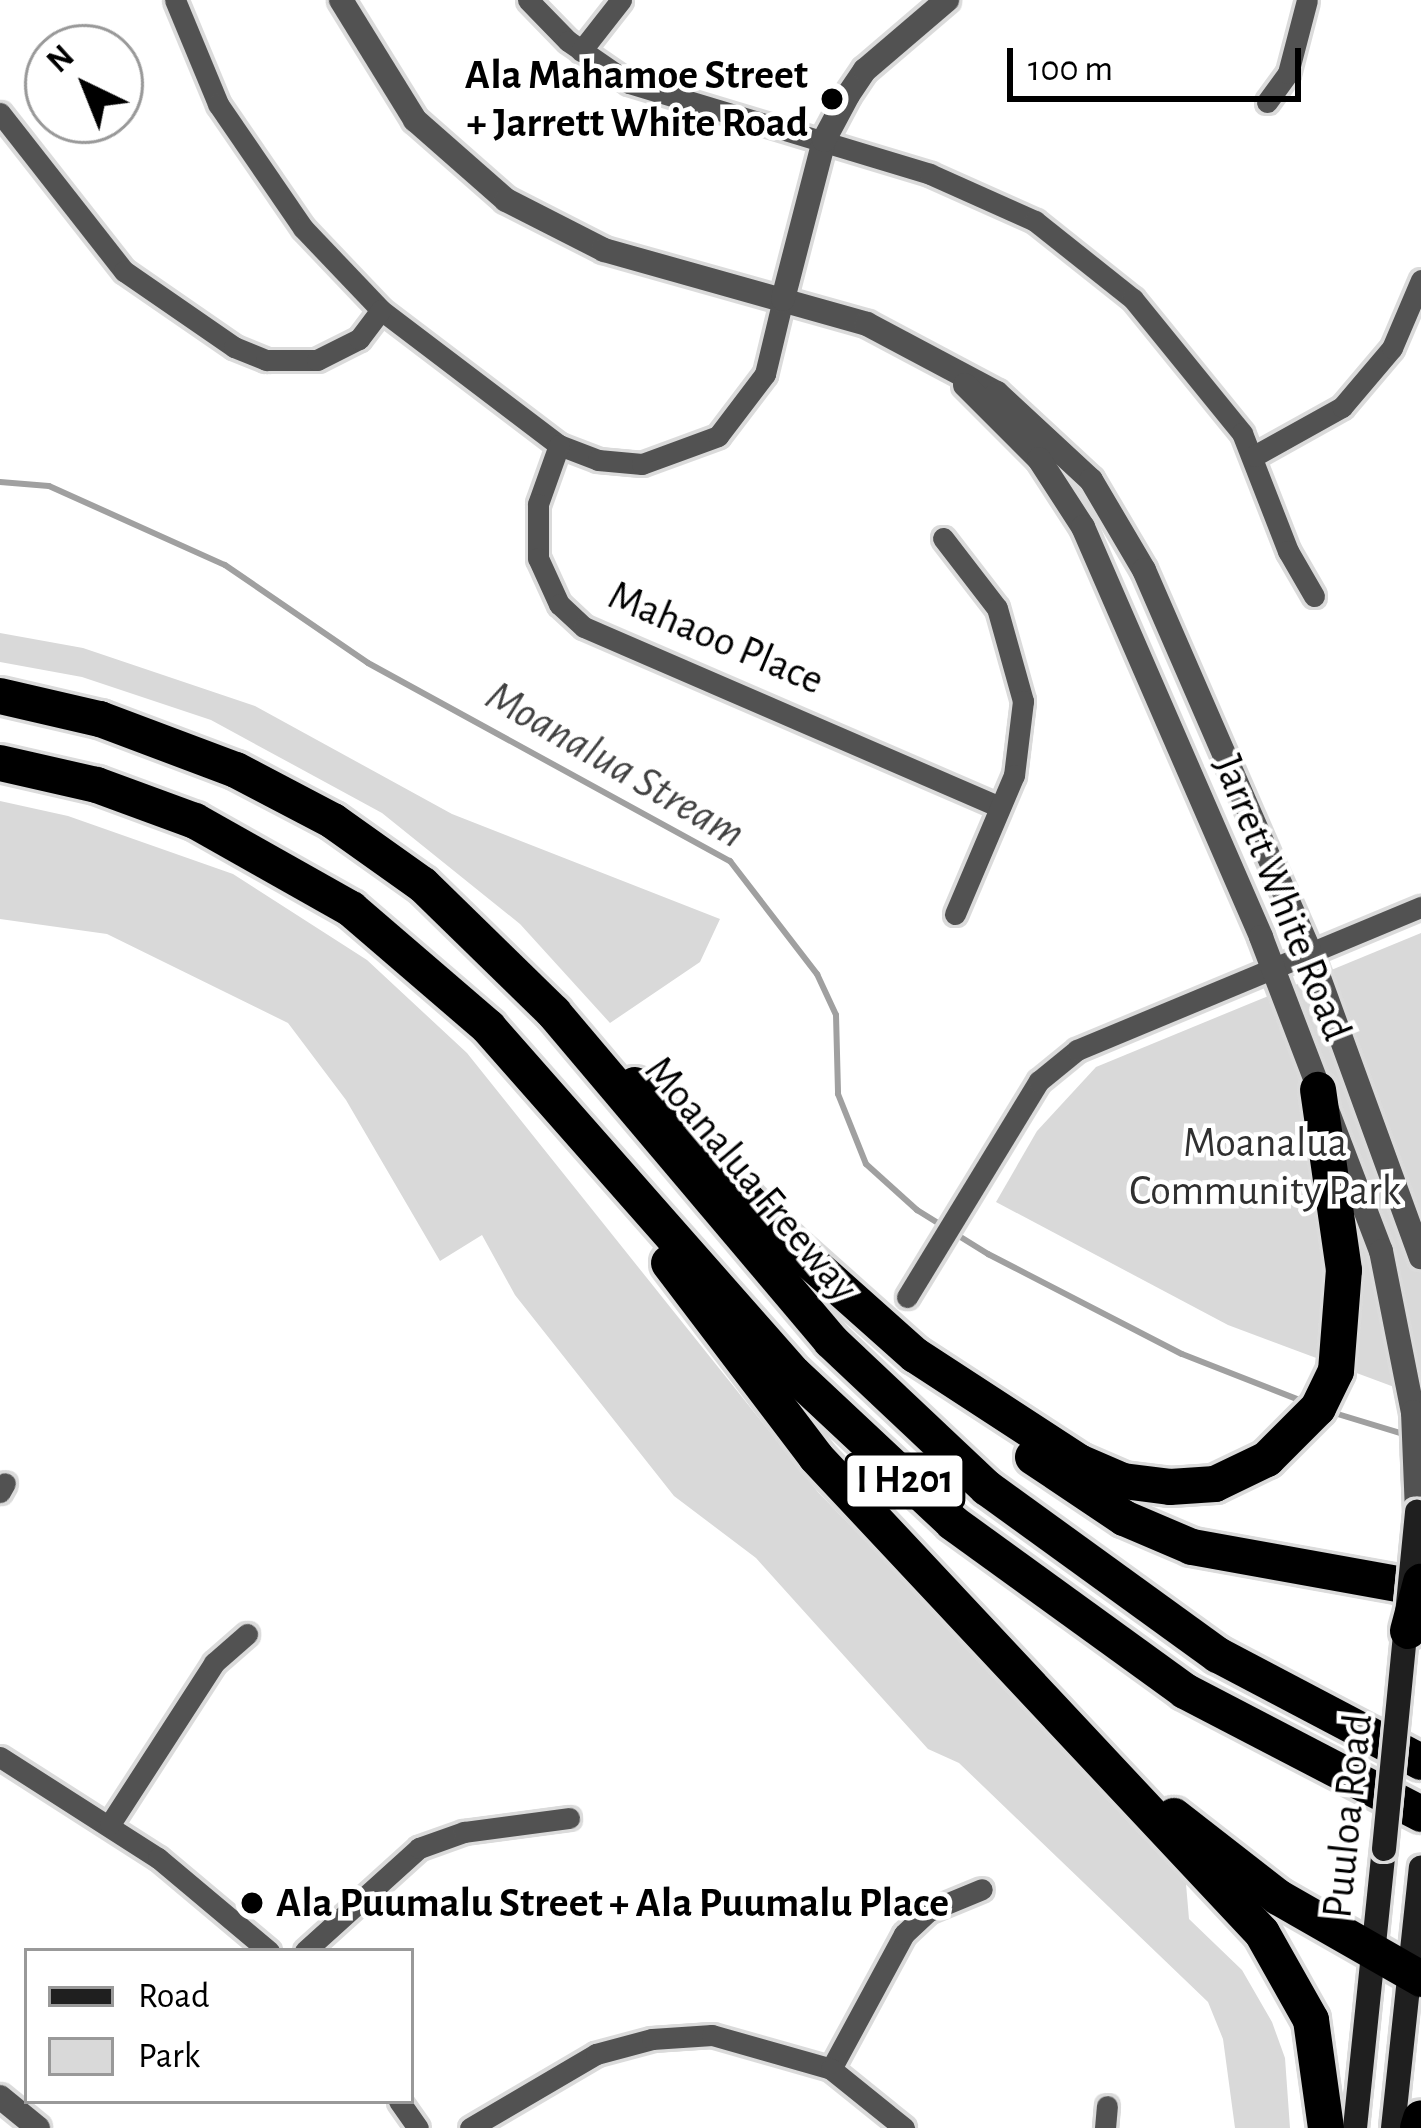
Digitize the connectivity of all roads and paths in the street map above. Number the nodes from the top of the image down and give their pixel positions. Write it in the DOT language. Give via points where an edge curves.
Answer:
graph roads {
  1 [pos="175,0"];
  2 [pos="341,0"];
  3 [pos="528,0"];
  4 [pos="621,0"];
  5 [pos="947,0"];
  6 [pos="1306,0"];
  7 [pos="581,51"];
  8 [pos="1267,102"];
  9 [pos="0,113"];
  10 [pos="824,140"];
  11 [pos="1421,280"];
  12 [pos="783,299"];
  13 [pos="380,310"];
  14 [pos="948,368"];
  15 [pos="559,445"];
  16 [pos="1254,455"];
  17 [pos="943,538"];
  18 [pos="1314,596"];
  19 [pos="0,697"];
  20 [pos="0,763"];
  21 [pos="1000,807"];
  22 [pos="1421,907"];
  23 [pos="955,914"];
  24 [pos="482,936"];
  25 [pos="1309,950"];
  26 [pos="1267,969"];
  27 [pos="488,1028"];
  28 [pos="1318,1090"];
  29 [pos="1421,1257"];
  30 [pos="907,1297"];
  31 [pos="915,1354"];
  32 [pos="1417,1512"];
  33 [pos="1421,1585"];
  34 [pos="1408,1631"];
  35 [pos="247,1634"];
  36 [pos="1372,1737"];
  37 [pos="1421,1753"];
  38 [pos="0,1757"];
  39 [pos="1421,1762"];
  40 [pos="1119,1773"];
  41 [pos="1421,1814"];
  42 [pos="569,1818"];
  43 [pos="110,1823"];
  44 [pos="1421,1867"];
  45 [pos="982,1889"];
  46 [pos="265,1948"];
  47 [pos="308,1948"];
  48 [pos="1372,1954"];
  49 [pos="1415,1977"];
  50 [pos="831,2069"];
  51 [pos="0,2098"];
  52 [pos="1421,2118"];
  53 [pos="38,2128"];
  54 [pos="470,2128"];
  55 [pos="904,2128"];
  56 [pos="1326,2128"];
  57 [pos="1355,2128"];
  58 [pos="1393,2128"];
  59 [pos="1418,2128"];
  1 -- 13 [label="street" via="206,82 262,177"];
  2 -- 12 [label="street, Jarrett White Road" via="404,106 506,200 604,250"];
  3 -- 7 [label="street"];
  4 -- 7 [label="street"];
  5 -- 10 [label="street" via="865,70"];
  6 -- 8 [label="street" via="1288,73"];
  7 -- 10 [label="street" via="656,94"];
  9 -- 13 [label="street" via="124,271 233,347 266,360 317,359 358,340"];
  10 -- 12 [label="street"];
  10 -- 16 [label="street" via="930,174 1035,221 1133,299"];
  11 -- 16 [label="street" via="1392,348 1342,407"];
  12 -- 14 [label="street, Jarrett White Road" via="867,324"];
  12 -- 15 [label="street" via="765,374 718,436 642,464"];
  13 -- 15 [label="street"];
  14 -- 25 [label="street, Jarrett White Road" via="1037,422 1118,520"];
  14 -- 26 [label="street, Jarrett White Road" via="1039,459 1083,527 1261,937"];
  15 -- 21 [label="street, Mahaoo Place" via="538,504 538,558 550,590 584,627"];
  16 -- 18 [label="street" via="1288,551"];
  17 -- 21 [label="street" via="997,608 1020,676 1020,750"];
  19 -- 24 [label="highway, Moanalua Freeway / I H201" via="135,730 270,786 363,841"];
  20 -- 27 [label="highway, I H201" via="127,795 260,853 379,930"];
  21 -- 23 [label="street"];
  22 -- 25 [label="street"];
  24 -- 31 [label="highway" via="788,1242"];
  24 -- 36 [label="highway, Moanalua Freeway / I H201" via="758,1262 934,1441 1159,1617"];
  25 -- 26 [label="street"];
  25 -- 29 [label="street, Jarrett White Road"];
  26 -- 28 [label="street, Jarrett White Road"];
  26 -- 30 [label="street" via="1077,1050 1039,1081"];
  27 -- 40 [label="highway" via="816,1457"];
  27 -- 41 [label="highway, I H201" via="794,1374 953,1523 1185,1690"];
  28 -- 31 [label="highway" via="1344,1270 1342,1349 1318,1408 1267,1459 1192,1487 1123,1481 1079,1462"];
  28 -- 32 [label="street, Jarrett White Road" via="1370,1217 1398,1316"];
  31 -- 33 [label="highway" via="1009,1439 1124,1518 1192,1547"];
  32 -- 34 [label="main road, Puuloa Road, bridge"];
  33 -- 34 [label="highway, bridge"];
  34 -- 48 [label="main road, Puuloa Road, bridge"];
  35 -- 43 [label="street" via="214,1664"];
  36 -- 37 [label="highway"];
  36 -- 39 [label="highway, Moanalua Freeway / I H201"];
  38 -- 43 [label="street"];
  40 -- 48 [label="highway" via="1279,1897"];
  40 -- 56 [label="highway" via="1283,1962 1311,2020"];
  42 -- 47 [label="street" via="464,1832 419,1848"];
  43 -- 46 [label="street"];
  44 -- 49 [label="main road"];
  45 -- 50 [label="street" via="928,1911 904,1934"];
  48 -- 49 [label="highway"];
  48 -- 57 [label="main road, Puuloa Road"];
  49 -- 58 [label="main road"];
  50 -- 54 [label="street" via="740,2039 652,2039 569,2067"];
  50 -- 55 [label="street"];
  51 -- 53 [label="street"];
  52 -- 59 [label="highway"];
}
